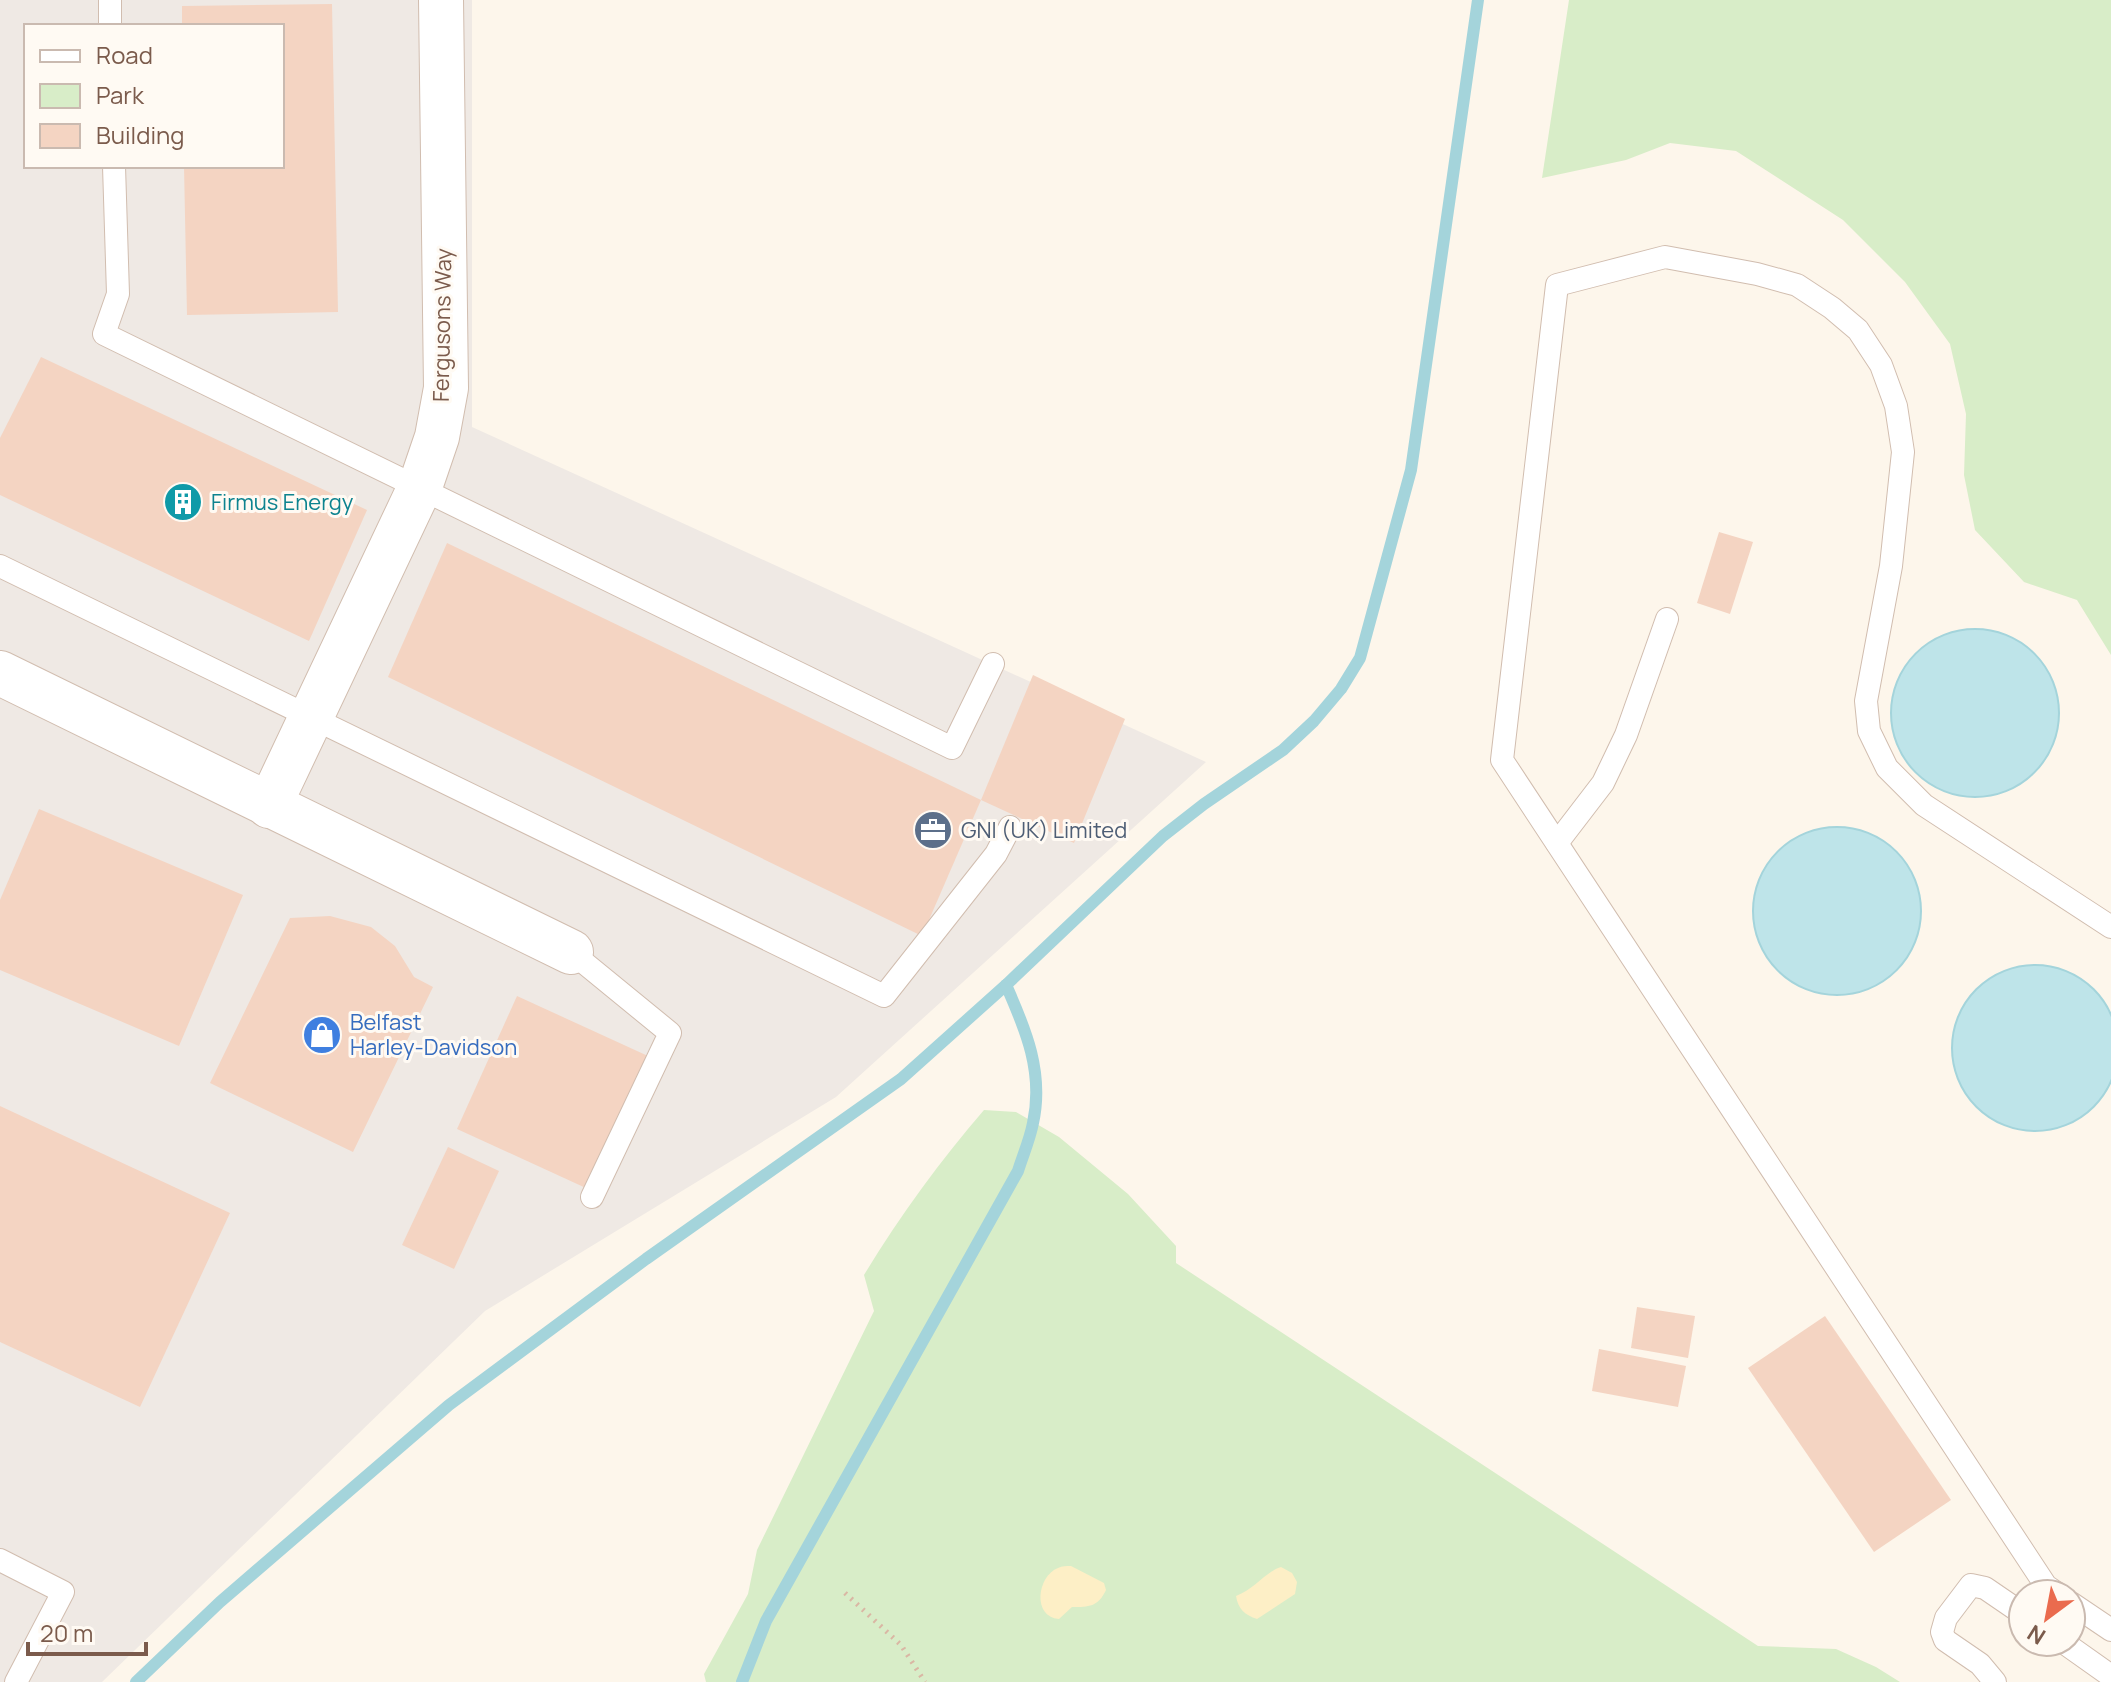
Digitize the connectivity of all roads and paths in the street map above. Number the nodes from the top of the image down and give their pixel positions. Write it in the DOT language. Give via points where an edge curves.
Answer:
graph roads {
  1 [pos="110,0"];
  2 [pos="441,0"];
  3 [pos="110,24"];
  4 [pos="114,168"];
  5 [pos="420,487"];
  6 [pos="0,566"];
  7 [pos="1667,619"];
  8 [pos="993,664"];
  9 [pos="0,673"];
  10 [pos="310,717"];
  11 [pos="269,806"];
  12 [pos="1010,827"];
  13 [pos="1557,843"];
  14 [pos="2111,927"];
  15 [pos="571,952"];
  16 [pos="592,1197"];
  17 [pos="0,1560"];
  18 [pos="2041,1578"];
  19 [pos="845,1593"];
  20 [pos="2007,1603"];
  21 [pos="2087,1614"];
  22 [pos="2111,1630"];
  23 [pos="2086,1658"];
  24 [pos="2111,1676"];
  25 [pos="16,1682"];
  26 [pos="925,1682"];
  27 [pos="1995,1682"];
  1 -- 3 [label="lane"];
  2 -- 5 [label="street, Fergusons Way" via="446,388"];
  4 -- 5 [label="lane" via="118,294 104,334"];
  5 -- 8 [label="lane" via="952,748"];
  5 -- 10 [label="street, Fergusons Way"];
  6 -- 10 [label="lane"];
  7 -- 13 [label="lane" via="1603,783"];
  9 -- 11 [label="street"];
  10 -- 11 [label="street, Fergusons Way"];
  10 -- 12 [label="lane" via="884,996 996,854"];
  11 -- 15 [label="street"];
  13 -- 14 [label="lane" via="1502,760 1557,285 1665,257 1797,285 1858,330 1881,365 1896,406 1903,452 1891,566 1866,701 1869,731 1887,768 1924,805"];
  13 -- 18 [label="lane"];
  15 -- 16 [label="lane" via="670,1033"];
  17 -- 25 [label="lane" via="63,1592"];
  19 -- 26 [label="path" via="901,1645"];
  20 -- 27 [label="lane" via="1971,1585 1942,1632"];
  21 -- 22 [label="lane"];
  23 -- 24 [label="lane"];
}
